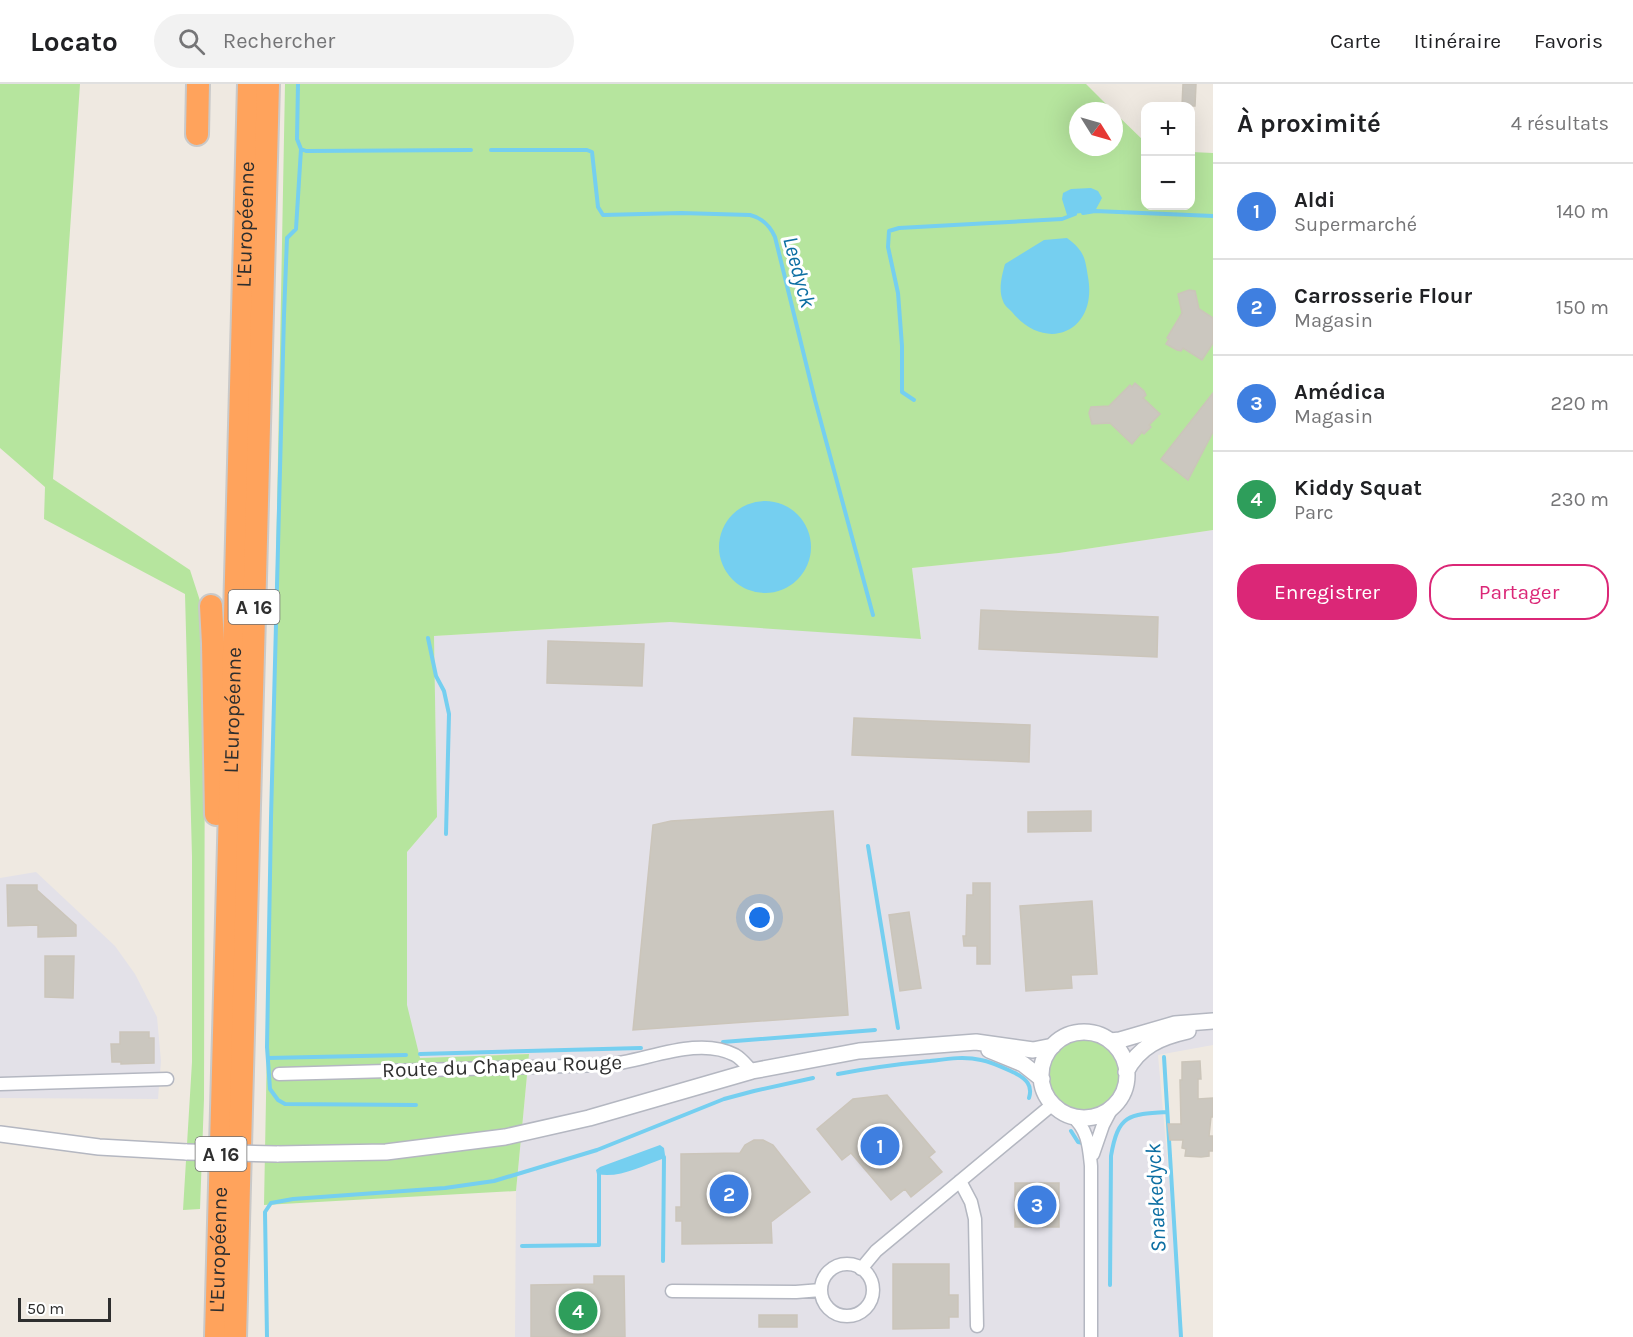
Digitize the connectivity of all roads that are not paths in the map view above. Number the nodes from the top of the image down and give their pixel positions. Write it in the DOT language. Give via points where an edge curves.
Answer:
graph roads {
  1 [pos="198,84"];
  2 [pos="249,84"];
  3 [pos="268,84"];
  4 [pos="197,134"];
  5 [pos="211,606"];
  6 [pos="1213,1021"];
  7 [pos="1213,1026"];
  8 [pos="1110,1041"];
  9 [pos="957,1042"];
  10 [pos="1053,1046"];
  11 [pos="752,1071"];
  12 [pos="1126,1072"];
  13 [pos="279,1074"];
  14 [pos="167,1079"];
  15 [pos="1042,1079"];
  16 [pos="0,1084"];
  17 [pos="1053,1104"];
  18 [pos="1113,1106"];
  19 [pos="1071,1115"];
  20 [pos="0,1134"];
  21 [pos="1091,1167"];
  22 [pos="960,1181"];
  23 [pos="220,1193"];
  24 [pos="861,1269"];
  25 [pos="821,1290"];
  26 [pos="672,1291"];
  27 [pos="977,1326"];
  28 [pos="216,1337"];
  29 [pos="235,1337"];
  30 [pos="1091,1337"];
  1 -- 4 [label="highway"];
  2 -- 23 [label="highway, L'Européenne / A 16"];
  3 -- 29 [label="highway, L'Européenne / A 16"];
  5 -- 23 [label="highway"];
  6 -- 8 [label="street" via="1157,1028"];
  7 -- 12 [label="street" via="1153,1043 1135,1056"];
  8 -- 10 [label="street" via="1081,1032 1064,1037"];
  8 -- 12 [label="street" via="1122,1056"];
  9 -- 10 [label="street" via="988,1042 1033,1050"];
  9 -- 11 [label="street" via="866,1050"];
  9 -- 15 [label="street" via="1003,1054 1029,1067"];
  10 -- 15 [label="street" via="1043,1062"];
  11 -- 13 [label="street, Route du Chapeau Rouge" via="735,1055 696,1047 605,1065"];
  11 -- 20 [label="street, bridge" via="589,1118 505,1137 371,1153 187,1152 92,1146"];
  12 -- 18 [label="street" via="1123,1092"];
  14 -- 16 [label="street"];
  15 -- 17 [label="street"];
  17 -- 19 [label="street"];
  17 -- 22 [label="street"];
  18 -- 19 [label="street" via="1093,1116"];
  18 -- 21 [label="street" via="1100,1132"];
  19 -- 21 [label="street" via="1088,1137"];
  21 -- 30 [label="street"];
  22 -- 24 [label="street" via="876,1251"];
  22 -- 27 [label="street" via="975,1219"];
  23 -- 28 [label="highway, L'Européenne / A 16"];
  24 -- 25 [label="street" via="849,1265 833,1269"];
  24 -- 25 [label="street" via="870,1279 872,1293 859,1313 845,1316 832,1312"];
  25 -- 26 [label="street"];
}
